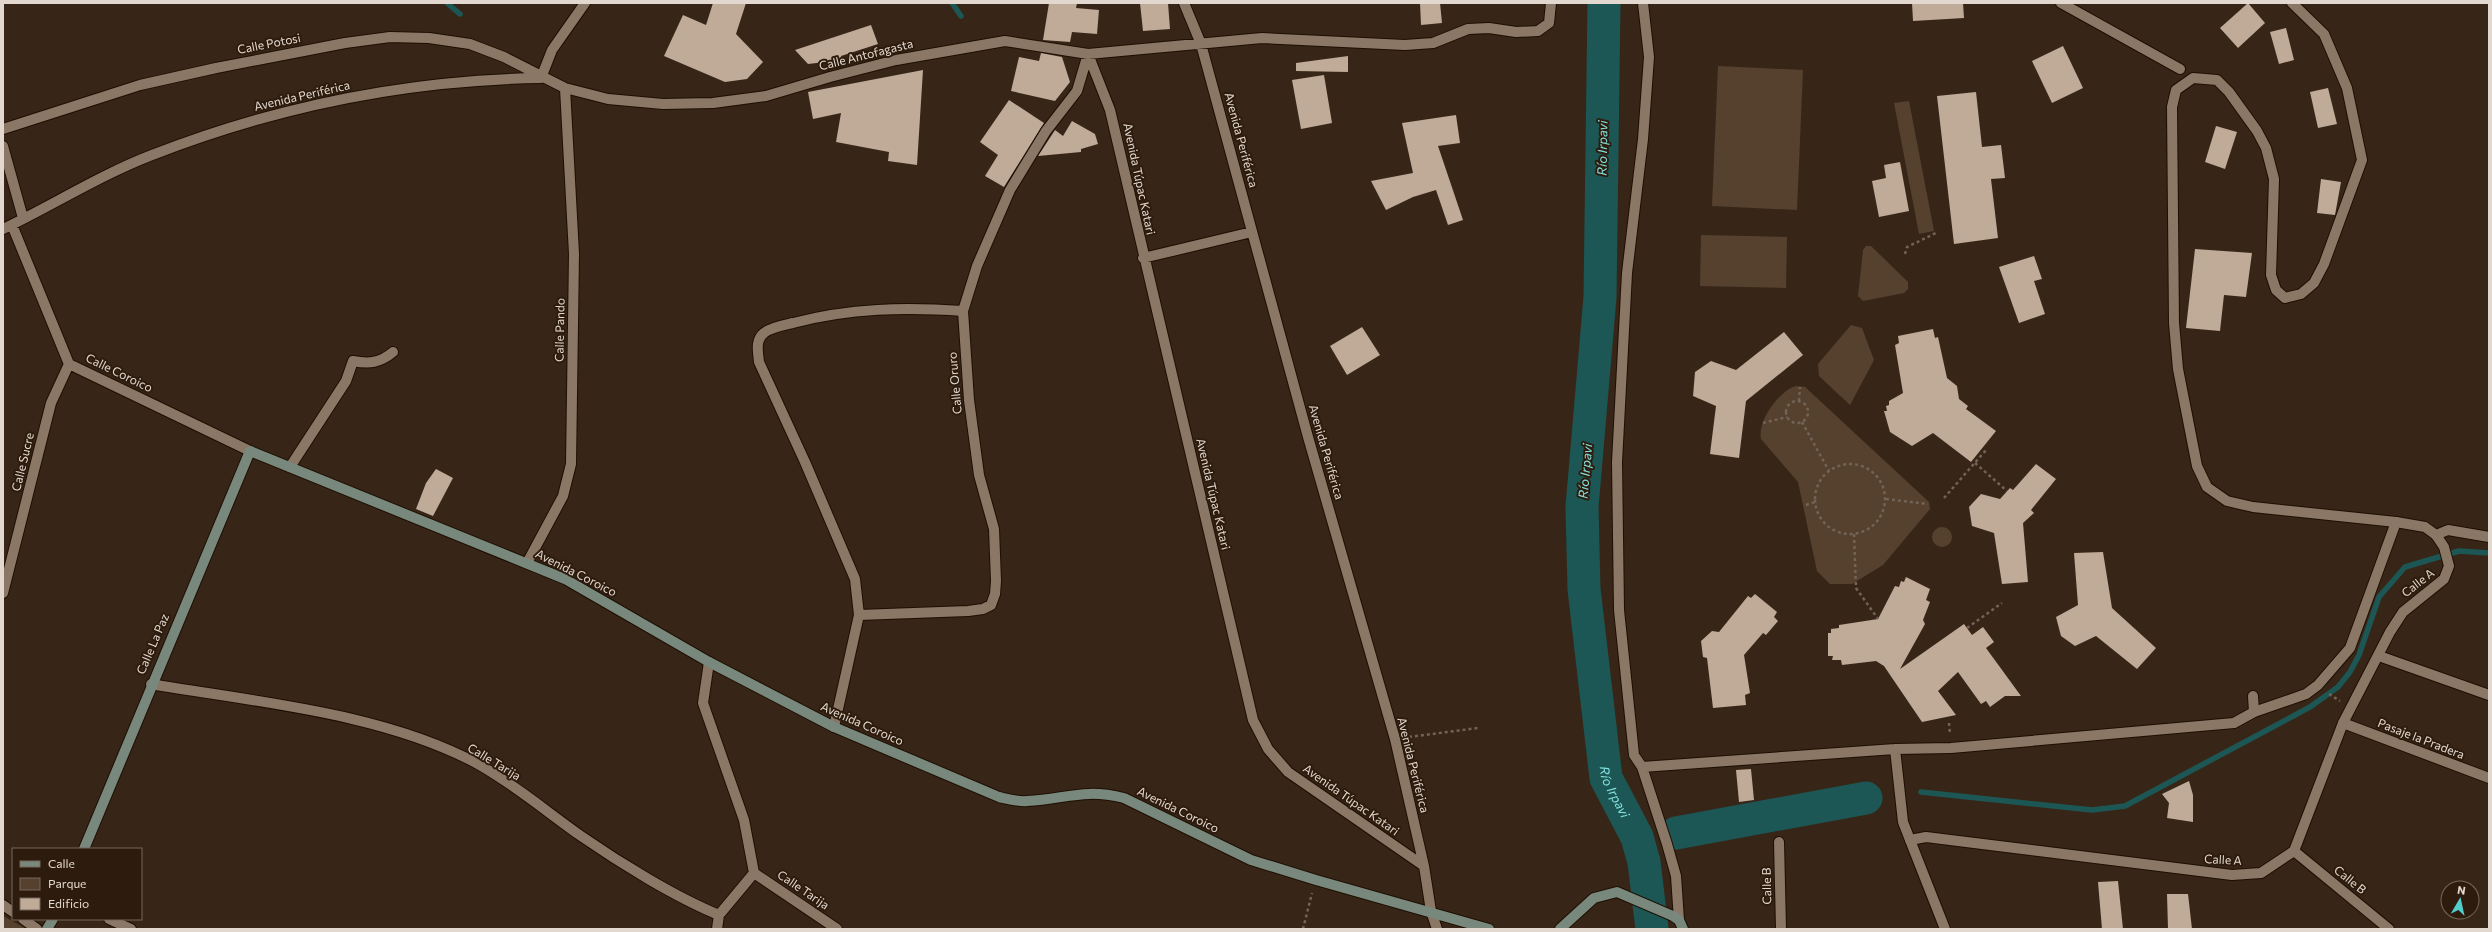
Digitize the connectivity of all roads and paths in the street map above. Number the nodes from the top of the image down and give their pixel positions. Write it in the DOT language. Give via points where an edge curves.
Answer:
graph roads {
  1 [pos="585,3"];
  2 [pos="1184,3"];
  3 [pos="1551,3"];
  4 [pos="1643,3"];
  5 [pos="2061,3"];
  6 [pos="2292,3"];
  7 [pos="1201,44"];
  8 [pos="1088,54"];
  9 [pos="2180,69"];
  10 [pos="541,78"];
  11 [pos="565,88"];
  12 [pos="3,128"];
  13 [pos="3,146"];
  14 [pos="23,218"];
  15 [pos="7,227"];
  16 [pos="1252,232"];
  17 [pos="1938,232"];
  18 [pos="1905,254"];
  19 [pos="1143,258"];
  20 [pos="963,311"];
  21 [pos="393,352"];
  22 [pos="69,364"];
  23 [pos="1800,387"];
  24 [pos="1799,401"];
  25 [pos="1787,417"];
  26 [pos="1802,422"];
  27 [pos="1763,423"];
  28 [pos="1987,449"];
  29 [pos="250,451"];
  30 [pos="1975,463"];
  31 [pos="290,467"];
  32 [pos="1829,471"];
  33 [pos="2007,491"];
  34 [pos="1944,498"];
  35 [pos="1886,499"];
  36 [pos="1815,502"];
  37 [pos="1928,504"];
  38 [pos="1806,505"];
  39 [pos="2396,522"];
  40 [pos="1854,534"];
  41 [pos="2436,535"];
  42 [pos="2489,537"];
  43 [pos="527,563"];
  44 [pos="3,593"];
  45 [pos="2002,603"];
  46 [pos="859,615"];
  47 [pos="1878,619"];
  48 [pos="1967,628"];
  49 [pos="2379,656"];
  50 [pos="709,662"];
  51 [pos="151,684"];
  52 [pos="2489,695"];
  53 [pos="2253,696"];
  54 [pos="2254,712"];
  55 [pos="2343,724"];
  56 [pos="834,727"];
  57 [pos="1478,728"];
  58 [pos="1395,739"];
  59 [pos="1895,749"];
  60 [pos="1642,767"];
  61 [pos="2489,778"];
  62 [pos="1910,840"];
  63 [pos="1779,842"];
  64 [pos="84,848"];
  65 [pos="2294,851"];
  66 [pos="1424,866"];
  67 [pos="754,873"];
  68 [pos="1316,880"];
  69 [pos="3,905"];
  70 [pos="12,911"];
  71 [pos="1431,911"];
  72 [pos="719,915"];
  73 [pos="24,920"];
  74 [pos="52,920"];
  75 [pos="111,920"];
  76 [pos="1681,925"];
  77 [pos="37,929"];
  78 [pos="47,929"];
  79 [pos="131,929"];
  80 [pos="717,929"];
  81 [pos="837,929"];
  82 [pos="1303,929"];
  83 [pos="1437,929"];
  84 [pos="1489,929"];
  85 [pos="1560,929"];
  86 [pos="1781,929"];
  87 [pos="1946,929"];
  88 [pos="2390,929"];
  1 -- 10 [label="street" via="552,50"];
  2 -- 7 [label="street, Avenida Periférica"];
  3 -- 7 [label="street, Calle Antofagasta" via="1549,23 1538,31 1468,29 1433,43 1405,45 1262,38"];
  4 -- 60 [label="street" via="1649,57 1643,139 1627,273 1617,462 1619,610 1634,755"];
  5 -- 9 [label="street"];
  6 -- 39 [label="street" via="2324,34 2348,88 2362,160 2324,264 2314,283 2301,294 2285,298 2276,290 2271,275 2274,179 2266,148 2257,130 2229,92 2216,80 2193,78 2176,90 2172,107 2174,323 2178,369 2189,433 2197,466 2207,487 2227,501 2253,507"];
  7 -- 8 [label="street, Calle Antofagasta"];
  7 -- 16 [label="street, Avenida Periférica"];
  8 -- 11 [label="street, Calle Antofagasta" via="1006,41 896,60 766,96 713,103 663,104 608,99"];
  8 -- 19 [label="street, Avenida Túpac Katari" via="1110,110"];
  8 -- 20 [label="street, Calle Oruro" via="1076,91 1046,131 1010,190 977,266"];
  10 -- 11 [label="street, Calle Antofagasta"];
  10 -- 12 [label="street, Calle Potosi" via="504,57 470,44 429,38 390,37 224,66 140,86"];
  10 -- 14 [label="street, Avenida Periférica" via="493,79 420,87 334,101 237,124 150,155"];
  11 -- 43 [label="street, Calle Pando" via="574,254 571,464 563,496"];
  13 -- 14 [label="street"];
  14 -- 15 [label="street, Avenida Periférica"];
  15 -- 22 [label="street, Calle Coroico"];
  16 -- 19 [label="street"];
  16 -- 58 [label="street, Avenida Periférica"];
  17 -- 18 [label="path" via="1907,247"];
  19 -- 66 [label="street, Avenida Túpac Katari" via="1253,720 1268,749 1288,772"];
  20 -- 46 [label="street, Calle Oruro" via="969,400 978,468 994,529 995,594 991,605 983,609"];
  20 -- 46 [label="street" via="886,307 848,313 778,327 764,333 757,344 759,362 855,579"];
  21 -- 31 [label="street" via="384,359 368,364 353,361 346,381"];
  22 -- 29 [label="street, Calle Coroico"];
  22 -- 44 [label="street, Calle Sucre" via="51,403"];
  23 -- 24 [label="path"];
  24 -- 25 [label="path" via="1789,404 1786,410"];
  24 -- 26 [label="path" via="1806,405 1808,412"];
  25 -- 26 [label="path" via="1795,423"];
  25 -- 27 [label="path"];
  26 -- 32 [label="path"];
  28 -- 30 [label="path"];
  29 -- 31 [label="main road, Avenida Coroico"];
  29 -- 51 [label="main road, Calle La Paz"];
  30 -- 33 [label="path"];
  30 -- 34 [label="path"];
  31 -- 43 [label="main road, Avenida Coroico"];
  32 -- 35 [label="path" via="1851,464 1862,466 1880,480"];
  32 -- 36 [label="path" via="1821,479 1816,490"];
  35 -- 37 [label="path"];
  35 -- 40 [label="path" via="1883,513 1877,522 1868,530"];
  36 -- 38 [label="path"];
  36 -- 40 [label="path" via="1818,514 1825,524 1834,531 1846,535"];
  39 -- 41 [label="street" via="2424,527"];
  39 -- 54 [label="street" via="2350,648 2318,685 2306,694"];
  40 -- 47 [label="path" via="1856,588"];
  41 -- 42 [label="street" via="2448,530"];
  41 -- 49 [label="street, Calle A" via="2444,547 2449,566 2444,579 2402,612"];
  43 -- 50 [label="main road, Avenida Coroico" via="565,579"];
  45 -- 48 [label="path"];
  46 -- 56 [label="street"];
  49 -- 52 [label="street"];
  49 -- 55 [label="street, Calle A"];
  50 -- 56 [label="main road, Avenida Coroico"];
  50 -- 67 [label="street" via="703,703 744,820"];
  51 -- 64 [label="main road, Calle La Paz"];
  51 -- 72 [label="street, Calle Tarija" via="319,713 384,728 438,746 478,764 583,837 696,905"];
  53 -- 54 [label="street"];
  54 -- 59 [label="street" via="2234,722 1951,748"];
  55 -- 61 [label="street, Pasaje la Pradera"];
  55 -- 65 [label="street, Calle A"];
  56 -- 68 [label="main road, Avenida Coroico" via="999,797 1025,802 1078,793 1101,792 1124,798 1251,860"];
  57 -- 58 [label="path"];
  58 -- 66 [label="street, Avenida Periférica"];
  59 -- 60 [label="street"];
  59 -- 62 [label="street" via="1903,822"];
  60 -- 76 [label="street" via="1676,876"];
  62 -- 65 [label="street, Calle A" via="1926,836 2232,875 2261,873"];
  62 -- 87 [label="street"];
  63 -- 86 [label="street, Calle B"];
  65 -- 88 [label="street, Calle B"];
  66 -- 71 [label="street, Avenida Periférica"];
  67 -- 72 [label="street"];
  67 -- 81 [label="street, Calle Tarija"];
  68 -- 71 [label="main road, Avenida Coroico"];
  68 -- 82 [label="path"];
  69 -- 70 [label="street"];
  71 -- 83 [label="street, Avenida Periférica"];
  71 -- 84 [label="main road, Avenida Coroico"];
  72 -- 80 [label="street"];
  73 -- 77 [label="street"];
  74 -- 78 [label="main road"];
  75 -- 79 [label="street"];
  76 -- 85 [label="main road" via="1667,914 1617,892 1594,898"];
}
